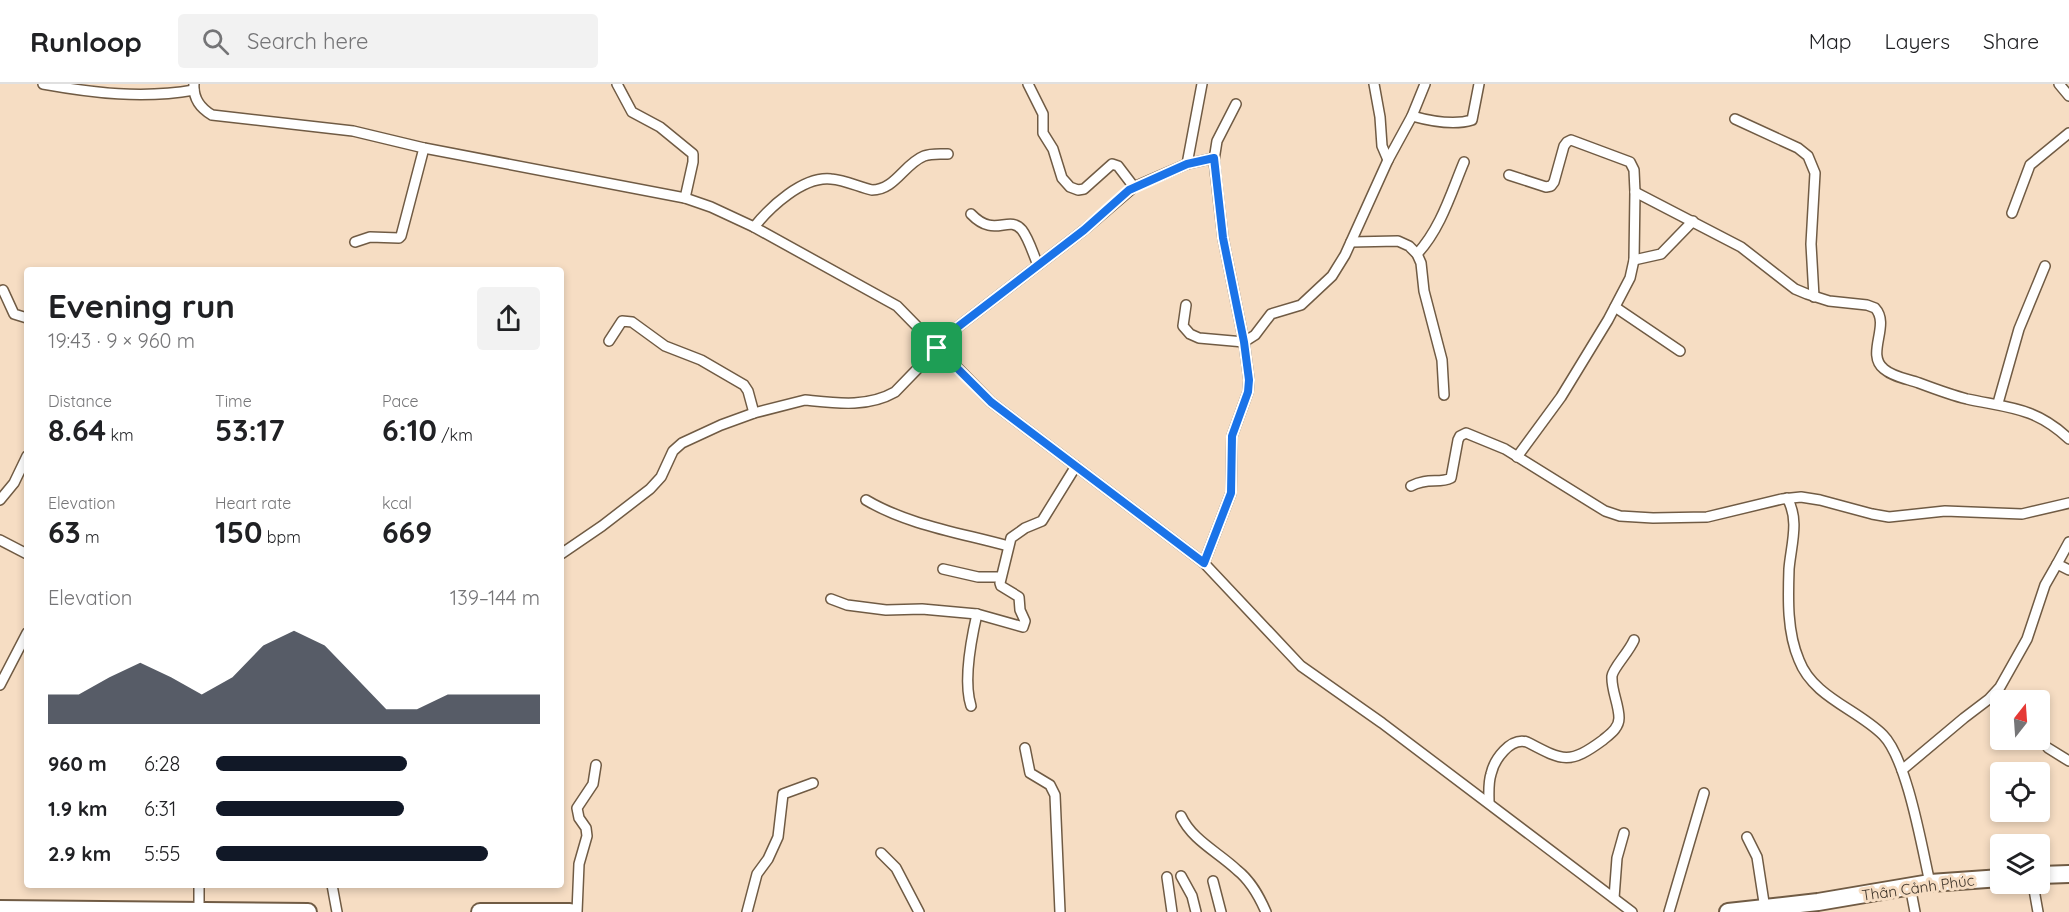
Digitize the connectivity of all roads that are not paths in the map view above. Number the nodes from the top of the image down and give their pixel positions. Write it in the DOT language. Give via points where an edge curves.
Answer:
graph roads {
  1 [pos="43,84"];
  2 [pos="617,84"];
  3 [pos="1028,84"];
  4 [pos="1202,84"];
  5 [pos="1374,84"];
  6 [pos="1425,84"];
  7 [pos="1479,84"];
  8 [pos="2060,84"];
  9 [pos="194,87"];
  10 [pos="2069,96"];
  11 [pos="1236,104"];
  12 [pos="1412,116"];
  13 [pos="1735,119"];
  14 [pos="2069,133"];
  15 [pos="424,148"];
  16 [pos="948,154"];
  17 [pos="1214,158"];
  18 [pos="1388,160"];
  19 [pos="1464,162"];
  20 [pos="1187,164"];
  21 [pos="1509,175"];
  22 [pos="1134,187"];
  23 [pos="1635,192"];
  24 [pos="685,198"];
  25 [pos="2012,213"];
  26 [pos="971,214"];
  27 [pos="1693,221"];
  28 [pos="754,227"];
  29 [pos="355,242"];
  30 [pos="1351,242"];
  31 [pos="1417,254"];
  32 [pos="1634,260"];
  33 [pos="1038,265"];
  34 [pos="2045,266"];
  35 [pos="3,290"];
  36 [pos="1815,297"];
  37 [pos="1186,305"];
  38 [pos="1615,307"];
  39 [pos="24,318"];
  40 [pos="609,340"];
  41 [pos="1244,342"];
  42 [pos="937,348"];
  43 [pos="1680,351"];
  44 [pos="1444,395"];
  45 [pos="1998,403"];
  46 [pos="754,413"];
  47 [pos="2069,439"];
  48 [pos="1517,457"];
  49 [pos="24,462"];
  50 [pos="1076,466"];
  51 [pos="1410,486"];
  52 [pos="1787,498"];
  53 [pos="0,500"];
  54 [pos="866,500"];
  55 [pos="2069,503"];
  56 [pos="0,540"];
  57 [pos="2069,542"];
  58 [pos="1008,546"];
  59 [pos="24,552"];
  60 [pos="564,552"];
  61 [pos="1204,563"];
  62 [pos="2057,564"];
  63 [pos="943,569"];
  64 [pos="2069,570"];
  65 [pos="1000,577"];
  66 [pos="831,599"];
  67 [pos="978,614"];
  68 [pos="24,639"];
  69 [pos="1634,640"];
  70 [pos="0,685"];
  71 [pos="971,706"];
  72 [pos="1025,748"];
  73 [pos="2050,749"];
  74 [pos="2069,761"];
  75 [pos="596,765"];
  76 [pos="1902,770"];
  77 [pos="813,783"];
  78 [pos="1704,793"];
  79 [pos="1489,803"];
  80 [pos="1180,816"];
  81 [pos="1624,833"];
  82 [pos="1747,837"];
  83 [pos="880,853"];
  84 [pos="2069,874"];
  85 [pos="2050,875"];
  86 [pos="1181,876"];
  87 [pos="1167,877"];
  88 [pos="1990,879"];
  89 [pos="1213,881"];
  90 [pos="1930,883"];
  91 [pos="1910,886"];
  92 [pos="199,888"];
  93 [pos="333,888"];
  94 [pos="2035,894"];
  95 [pos="1614,898"];
  96 [pos="0,909"];
  97 [pos="1765,909"];
  98 [pos="199,911"];
  99 [pos="749,911"];
  100 [pos="308,912"];
  101 [pos="337,912"];
  102 [pos="480,912"];
  103 [pos="551,912"];
  104 [pos="570,912"];
  105 [pos="577,912"];
  106 [pos="920,912"];
  107 [pos="1060,912"];
  108 [pos="1172,912"];
  109 [pos="1197,912"];
  110 [pos="1221,912"];
  111 [pos="1266,912"];
  112 [pos="1632,912"];
  113 [pos="1670,912"];
  114 [pos="1728,912"];
  115 [pos="1915,912"];
  116 [pos="2038,912"];
  1 -- 9 [label="street" via="115,94 171,94"];
  2 -- 24 [label="street" via="632,112 660,127 693,154"];
  3 -- 22 [label="street" via="1043,114 1043,133 1066,183 1084,189 1112,164"];
  4 -- 20 [label="street"];
  5 -- 18 [label="street" via="1382,146"];
  6 -- 12 [label="street"];
  7 -- 12 [label="street" via="1472,120 1431,121"];
  8 -- 10 [label="street"];
  9 -- 15 [label="street" via="200,106 212,115 339,129"];
  11 -- 17 [label="street" via="1217,141"];
  12 -- 18 [label="street"];
  13 -- 36 [label="street" via="1798,148 1812,161"];
  14 -- 25 [label="street" via="2030,165"];
  15 -- 24 [label="street"];
  15 -- 29 [label="street" via="401,236 370,237"];
  16 -- 28 [label="street" via="925,156 888,187 878,190 818,180 784,196"];
  17 -- 20 [label="street"];
  17 -- 41 [label="street" via="1223,238"];
  18 -- 30 [label="street"];
  19 -- 31 [label="street" via="1437,226"];
  20 -- 22 [label="street"];
  21 -- 23 [label="street" via="1551,186 1565,144 1572,140 1630,162"];
  22 -- 33 [label="street"];
  23 -- 27 [label="street"];
  23 -- 32 [label="street"];
  24 -- 28 [label="street"];
  26 -- 33 [label="street" via="988,226 1007,224 1020,228"];
  27 -- 32 [label="street" via="1661,254"];
  27 -- 36 [label="street" via="1748,251 1796,289"];
  28 -- 42 [label="street" via="893,303"];
  30 -- 31 [label="street" via="1398,241"];
  30 -- 41 [label="street" via="1336,271 1307,299 1295,308 1271,314 1255,335"];
  31 -- 44 [label="street" via="1443,360"];
  32 -- 38 [label="street" via="1630,278"];
  33 -- 42 [label="street" via="959,326"];
  34 -- 45 [label="street" via="2019,329"];
  35 -- 39 [label="street" via="14,314"];
  36 -- 45 [label="street" via="1875,308 1881,320 1877,359 1889,372 1946,393"];
  37 -- 41 [label="street" via="1183,326 1190,334 1210,340"];
  38 -- 43 [label="street"];
  38 -- 48 [label="street" via="1561,397"];
  40 -- 46 [label="street" via="622,321 633,322 665,346 701,360 744,386"];
  41 -- 61 [label="street" via="1249,386 1232,436 1231,493"];
  42 -- 46 [label="street" via="889,396 852,404 805,400"];
  42 -- 50 [label="street" via="991,402"];
  45 -- 47 [label="street" via="2044,420"];
  46 -- 60 [label="street" via="682,443 650,489"];
  48 -- 51 [label="street" via="1491,442 1464,434 1458,440 1451,478 1424,480"];
  48 -- 52 [label="street" via="1605,511 1620,516 1707,517"];
  49 -- 53 [label="street"];
  50 -- 58 [label="street" via="1041,521 1011,538"];
  50 -- 61 [label="street"];
  52 -- 55 [label="street" via="1820,500 1889,517 1945,511 2022,514"];
  52 -- 76 [label="street" via="1794,515 1788,600 1798,660 1819,688 1884,736"];
  54 -- 58 [label="street" via="915,522"];
  56 -- 59 [label="street"];
  57 -- 62 [label="street"];
  58 -- 65 [label="street"];
  61 -- 79 [label="street" via="1301,666"];
  62 -- 64 [label="street"];
  62 -- 76 [label="street" via="2045,585 2027,639 2000,687"];
  63 -- 65 [label="street" via="978,577"];
  65 -- 67 [label="street" via="1001,586 1019,597 1024,626"];
  66 -- 67 [label="street" via="886,610"];
  67 -- 71 [label="street" via="969,669"];
  68 -- 70 [label="street"];
  69 -- 79 [label="street" via="1612,676 1619,719 1612,733 1585,753 1569,758 1527,742 1514,742 1492,770"];
  72 -- 107 [label="street" via="1030,773 1050,785 1055,795"];
  73 -- 74 [label="street"];
  75 -- 105 [label="street" via="593,784 577,808 587,836 579,864"];
  76 -- 90 [label="street"];
  77 -- 99 [label="street" via="783,794 778,837 757,874"];
  78 -- 113 [label="street"];
  79 -- 95 [label="street"];
  80 -- 111 [label="street" via="1193,833 1247,879"];
  81 -- 95 [label="street" via="1617,858"];
  82 -- 97 [label="street" via="1757,857"];
  83 -- 106 [label="street" via="896,868"];
  84 -- 85 [label="highway"];
  86 -- 109 [label="street"];
  87 -- 108 [label="street"];
  88 -- 90 [label="highway, Thân Cảnh Phúc"];
  89 -- 110 [label="street"];
  90 -- 91 [label="highway, Thân Cảnh Phúc"];
  91 -- 97 [label="highway, Thân Cảnh Phúc"];
  91 -- 115 [label="street"];
  92 -- 98 [label="street"];
  93 -- 101 [label="street"];
  94 -- 116 [label="street"];
  95 -- 112 [label="street"];
  96 -- 98 [label="highway"];
  97 -- 114 [label="highway, Thân Cảnh Phúc"];
  98 -- 100 [label="highway"];
  102 -- 103 [label="highway"];
  103 -- 104 [label="highway"];
}
